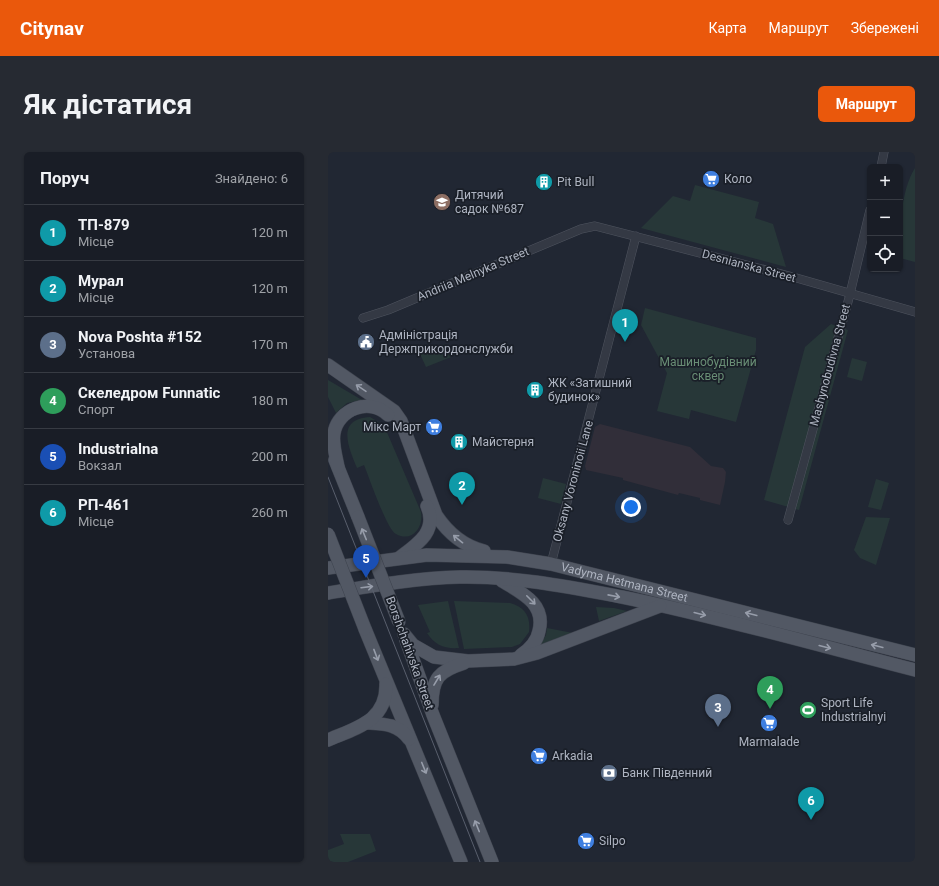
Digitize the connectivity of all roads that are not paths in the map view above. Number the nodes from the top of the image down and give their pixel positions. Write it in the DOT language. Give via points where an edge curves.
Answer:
graph roads {
  1 [pos="884,152"];
  2 [pos="882,164"];
  3 [pos="867,222"];
  4 [pos="582,229"];
  5 [pos="636,236"];
  6 [pos="850,293"];
  7 [pos="915,312"];
  8 [pos="363,318"];
  9 [pos="328,366"];
  10 [pos="328,443"];
  11 [pos="338,467"];
  12 [pos="788,520"];
  13 [pos="328,534"];
  14 [pos="507,557"];
  15 [pos="399,558"];
  16 [pos="551,564"];
  17 [pos="328,568"];
  18 [pos="499,579"];
  19 [pos="328,593"];
  20 [pos="662,605"];
  21 [pos="404,634"];
  22 [pos="915,655"];
  23 [pos="514,659"];
  24 [pos="468,661"];
  25 [pos="915,670"];
  26 [pos="386,681"];
  27 [pos="432,715"];
  28 [pos="367,723"];
  29 [pos="328,740"];
  30 [pos="415,747"];
  31 [pos="461,862"];
  32 [pos="492,862"];
  1 -- 2 [label="street"];
  3 -- 6 [label="street, Mashynobudivna Street"];
  4 -- 5 [label="street, Desnianska Street" via="595,226"];
  4 -- 8 [label="street, Andriia Melnyka Street" via="388,310"];
  5 -- 6 [label="street, Desnianska Street"];
  5 -- 16 [label="street, Oksany Voroninoii Lane"];
  6 -- 7 [label="street, Desnianska Street"];
  6 -- 12 [label="street, Mashynobudivna Street"];
  14 -- 9 [label="main road, one-way" via="467,546 444,528 436,515 401,421 394,411"];
  10 -- 11 [label="main road, Borshchahivska Street"];
  11 -- 15 [label="main road" via="333,442 334,431 341,417 355,408 365,406 376,407 386,412 393,420 430,512 429,528 423,540"];
  21 -- 11 [label="main road, Borshchahivska Street, one-way, bridge"];
  13 -- 26 [label="main road, one-way, bridge"];
  14 -- 15 [label="main road, Vadyma Hetmana Street" via="466,555"];
  14 -- 16 [label="main road, Vadyma Hetmana Street"];
  15 -- 17 [label="main road, Vadyma Hetmana Street"];
  22 -- 16 [label="main road, Vadyma Hetmana Street, one-way"];
  19 -- 18 [label="main road, Vadyma Hetmana Street, one-way" via="460,577"];
  18 -- 20 [label="main road, Vadyma Hetmana Street, one-way" via="576,588"];
  18 -- 23 [label="main road, one-way" via="532,601 541,618 533,646"];
  20 -- 23 [label="main road" via="537,653"];
  20 -- 25 [label="main road, Vadyma Hetmana Street, one-way"];
  21 -- 24 [label="main road" via="413,645 434,657"];
  21 -- 27 [label="main road, Borshchahivska Street"];
  23 -- 24 [label="main road"];
  27 -- 24 [label="main road, one-way" via="432,691 439,675"];
  26 -- 28 [label="main road" via="386,695 382,707"];
  26 -- 30 [label="main road"];
  32 -- 27 [label="main road, Borshchahivska Street, one-way"];
  28 -- 29 [label="main road"];
  28 -- 30 [label="main road" via="390,724 403,731"];
  30 -- 31 [label="main road, one-way"];
}
